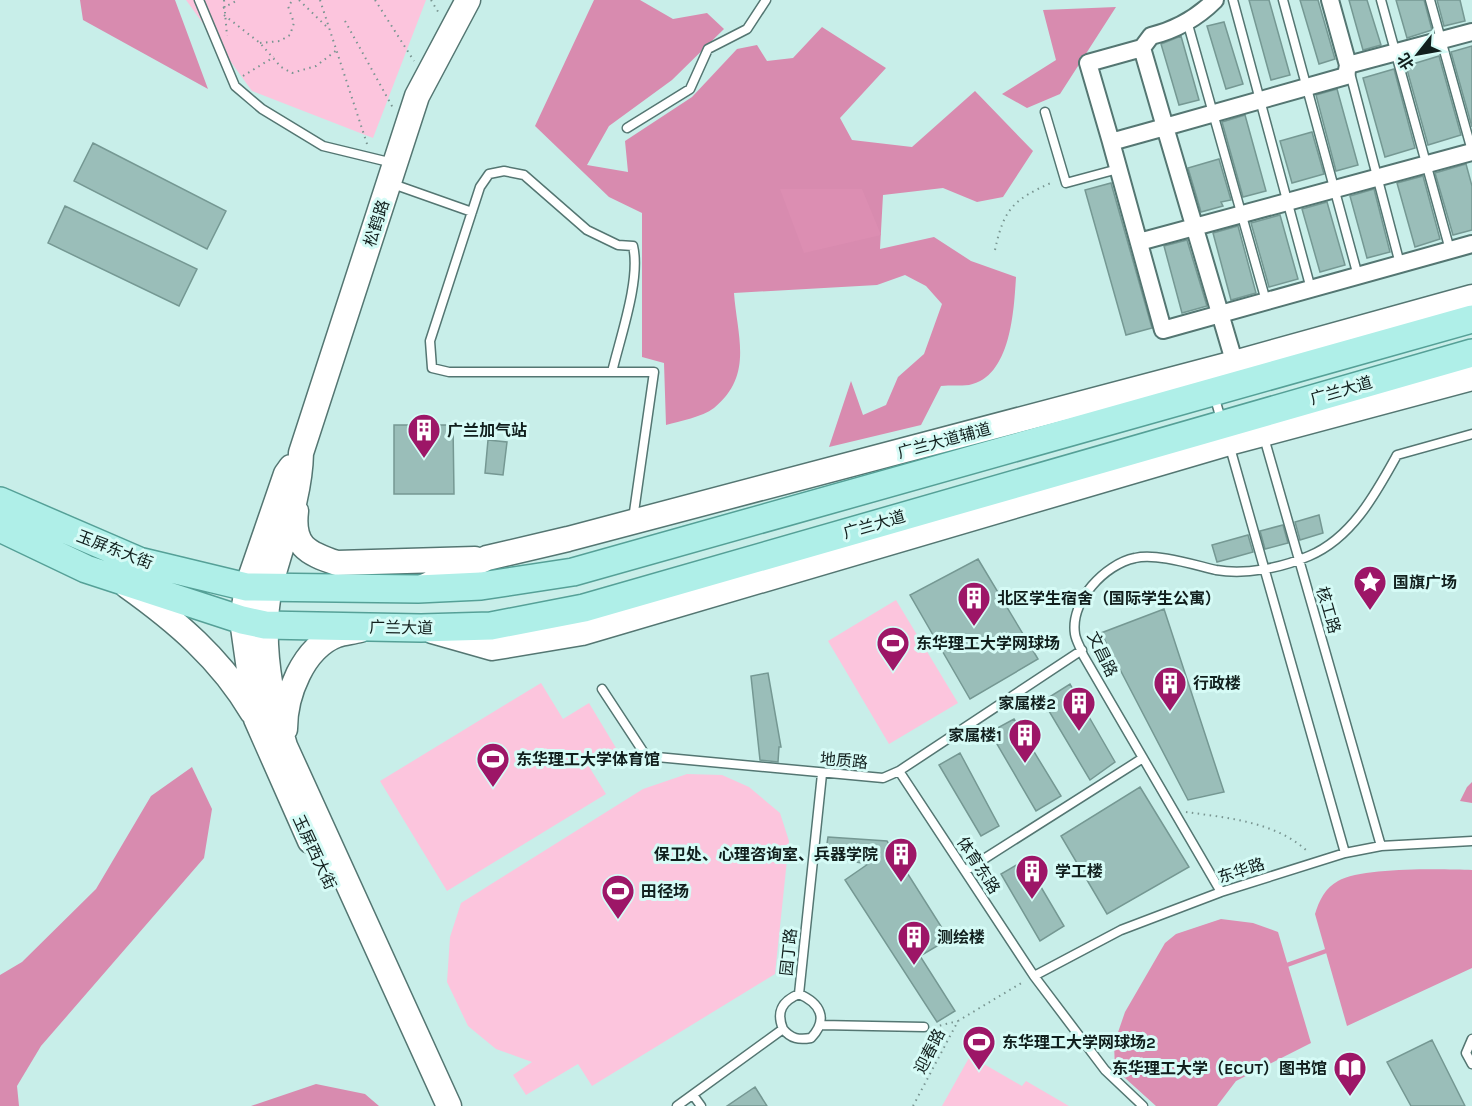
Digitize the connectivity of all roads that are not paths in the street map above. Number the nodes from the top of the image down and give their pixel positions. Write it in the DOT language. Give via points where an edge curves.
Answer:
graph roads {
  1 [pos="199,0"];
  2 [pos="468,0"];
  3 [pos="766,0"];
  4 [pos="1215,0"];
  5 [pos="1233,0"];
  6 [pos="1283,0"];
  7 [pos="1330,0"];
  8 [pos="1381,0"];
  9 [pos="1430,0"];
  10 [pos="1187,21"];
  11 [pos="1472,32"];
  12 [pos="1441,40"];
  13 [pos="1142,48"];
  14 [pos="1396,52"];
  15 [pos="1348,65"];
  16 [pos="1307,87"];
  17 [pos="1260,100"];
  18 [pos="1045,112"];
  19 [pos="1213,113"];
  20 [pos="1165,127"];
  21 [pos="627,128"];
  22 [pos="1110,142"];
  23 [pos="1472,152"];
  24 [pos="1426,164"];
  25 [pos="1118,169"];
  26 [pos="392,173"];
  27 [pos="1377,177"];
  28 [pos="1334,189"];
  29 [pos="1287,201"];
  30 [pos="472,212"];
  31 [pos="1241,213"];
  32 [pos="1194,226"];
  33 [pos="1138,242"];
  34 [pos="1472,243"];
  35 [pos="1450,250"];
  36 [pos="1400,264"];
  37 [pos="1358,276"];
  38 [pos="1311,289"];
  39 [pos="1472,297"];
  40 [pos="1266,301"];
  41 [pos="1220,314"];
  42 [pos="1472,319"];
  43 [pos="1472,352"];
  44 [pos="612,372"];
  45 [pos="1472,378"];
  46 [pos="1212,392"];
  47 [pos="1250,396"];
  48 [pos="1226,433"];
  49 [pos="1472,434"];
  50 [pos="301,453"];
  51 [pos="300,480"];
  52 [pos="0,501"];
  53 [pos="633,522"];
  54 [pos="295,527"];
  55 [pos="0,528"];
  56 [pos="487,558"];
  57 [pos="1299,559"];
  58 [pos="1266,570"];
  59 [pos="120,582"];
  60 [pos="429,584"];
  61 [pos="259,588"];
  62 [pos="254,622"];
  63 [pos="371,627"];
  64 [pos="1082,650"];
  65 [pos="602,689"];
  66 [pos="256,719"];
  67 [pos="285,746"];
  68 [pos="1143,758"];
  69 [pos="899,771"];
  70 [pos="822,774"];
  71 [pos="1472,842"];
  72 [pos="1381,846"];
  73 [pos="1345,853"];
  74 [pos="965,871"];
  75 [pos="1221,892"];
  76 [pos="1034,976"];
  77 [pos="799,994"];
  78 [pos="821,1024"];
  79 [pos="924,1027"];
  80 [pos="783,1029"];
  81 [pos="1472,1039"];
  82 [pos="1472,1064"];
  83 [pos="693,1095"];
  84 [pos="434,1106"];
  85 [pos="449,1106"];
  86 [pos="677,1106"];
  87 [pos="701,1106"];
  88 [pos="1143,1106"];
  1 -- 26 [label="lane" via="235,86 262,109 323,147 371,158"];
  2 -- 26 [label="main road, 松鹤路" via="417,96"];
  3 -- 21 [label="lane" via="747,29 708,49 690,89"];
  4 -- 10 [label="street"];
  5 -- 17 [label="lane"];
  6 -- 16 [label="lane"];
  7 -- 15 [label="street"];
  8 -- 14 [label="lane"];
  9 -- 12 [label="lane"];
  10 -- 13 [label="street" via="1172,31 1151,36"];
  10 -- 19 [label="lane"];
  11 -- 12 [label="street"];
  12 -- 14 [label="street"];
  12 -- 23 [label="lane"];
  13 -- 20 [label="street"];
  13 -- 22 [label="street" via="1088,63"];
  14 -- 15 [label="street"];
  14 -- 24 [label="lane"];
  15 -- 16 [label="street" via="1346,76"];
  15 -- 27 [label="lane"];
  16 -- 17 [label="street"];
  16 -- 28 [label="lane"];
  17 -- 19 [label="street"];
  17 -- 29 [label="lane"];
  18 -- 25 [label="lane" via="1066,183"];
  19 -- 20 [label="street"];
  19 -- 31 [label="lane"];
  20 -- 22 [label="street"];
  20 -- 32 [label="street"];
  22 -- 25 [label="street"];
  23 -- 24 [label="street"];
  24 -- 27 [label="street"];
  24 -- 35 [label="lane"];
  25 -- 33 [label="street"];
  26 -- 30 [label="lane"];
  26 -- 50 [label="main road, 松鹤路"];
  27 -- 28 [label="street"];
  27 -- 36 [label="lane"];
  28 -- 29 [label="street"];
  28 -- 37 [label="lane"];
  29 -- 31 [label="street"];
  29 -- 38 [label="lane"];
  30 -- 44 [label="lane" via="489,174 504,171 524,175 586,230 618,245 633,246 633,281"];
  30 -- 44 [label="lane" via="430,341 432,368 449,372"];
  31 -- 32 [label="street"];
  31 -- 40 [label="lane"];
  32 -- 33 [label="street"];
  32 -- 41 [label="street"];
  33 -- 41 [label="street" via="1163,330"];
  34 -- 35 [label="street"];
  35 -- 36 [label="street"];
  36 -- 37 [label="street"];
  37 -- 38 [label="street"];
  38 -- 40 [label="street"];
  39 -- 47 [label="main road, 广兰大道辅道"];
  40 -- 41 [label="street"];
  41 -- 47 [label="street"];
  42 -- 47 [label="main road, 广兰大道"];
  43 -- 47 [label="main road, 广兰大道"];
  44 -- 53 [label="lane" via="654,372"];
  45 -- 47 [label="main road, 广兰大道辅道"];
  46 -- 47 [label="main road, 广兰大道"];
  46 -- 48 [label="lane"];
  46 -- 60 [label="main road, 广兰大道" via="573,572 481,586"];
  47 -- 48 [label="main road, 广兰大道"];
  47 -- 53 [label="main road, 广兰大道辅道"];
  47 -- 57 [label="lane, 核工路"];
  48 -- 58 [label="lane"];
  48 -- 63 [label="main road, 广兰大道" via="584,608 491,627"];
  49 -- 57 [label="lane, 文昌路" via="1397,455 1372,502 1336,539"];
  50 -- 51 [label="main road, 松鹤路"];
  50 -- 61 [label="main road, 松鹤路" via="286,474"];
  51 -- 54 [label="main road"];
  51 -- 61 [label="main road, 松鹤路"];
  52 -- 61 [label="main road, 玉屏东大街" via="139,561"];
  53 -- 56 [label="main road, 广兰大道辅道"];
  54 -- 56 [label="main road" via="305,549 336,563"];
  54 -- 60 [label="main road" via="295,547 303,558 336,578"];
  55 -- 59 [label="main road, 玉屏东大街"];
  56 -- 60 [label="main road, 广兰大道辅道"];
  57 -- 58 [label="lane, 文昌路"];
  57 -- 72 [label="lane, 核工路"];
  58 -- 64 [label="lane, 文昌路" via="1220,570 1135,558 1100,575 1080,604 1075,633"];
  58 -- 73 [label="lane"];
  59 -- 62 [label="main road, 玉屏东大街"];
  59 -- 66 [label="main road" via="153,604 217,662"];
  60 -- 61 [label="main road, 广兰大道"];
  61 -- 62 [label="main road, 玉屏西大街"];
  62 -- 63 [label="main road, 广兰大道"];
  62 -- 66 [label="main road, 玉屏西大街"];
  62 -- 67 [label="main road, 玉屏西大街" via="267,661 275,714"];
  63 -- 67 [label="main road" via="335,636 315,650 299,673 290,698"];
  64 -- 68 [label="lane, 文昌路"];
  64 -- 69 [label="lane, 地质路"];
  65 -- 70 [label="lane, 地质路" via="646,756"];
  66 -- 84 [label="main road, 玉屏西大街"];
  67 -- 85 [label="main road, 玉屏西大街"];
  68 -- 74 [label="lane"];
  68 -- 75 [label="lane, 文昌路"];
  69 -- 70 [label="lane, 地质路" via="883,778"];
  69 -- 74 [label="lane, 体育东路"];
  70 -- 77 [label="lane, 园丁路"];
  71 -- 72 [label="lane, 东华路"];
  72 -- 73 [label="lane, 东华路"];
  73 -- 75 [label="lane, 东华路"];
  74 -- 76 [label="lane, 体育东路"];
  75 -- 76 [label="lane, 东华路" via="1120,930"];
  76 -- 88 [label="lane, 体育东路" via="1104,1070"];
  77 -- 78 [label="lane" via="819,1008"];
  77 -- 80 [label="lane, 园丁路" via="789,998 780,1009"];
  78 -- 79 [label="lane"];
  78 -- 80 [label="lane" via="811,1038 800,1040"];
  80 -- 83 [label="lane"];
  81 -- 82 [label="lane" via="1466,1053"];
  83 -- 86 [label="lane"];
  83 -- 87 [label="lane"];
}
